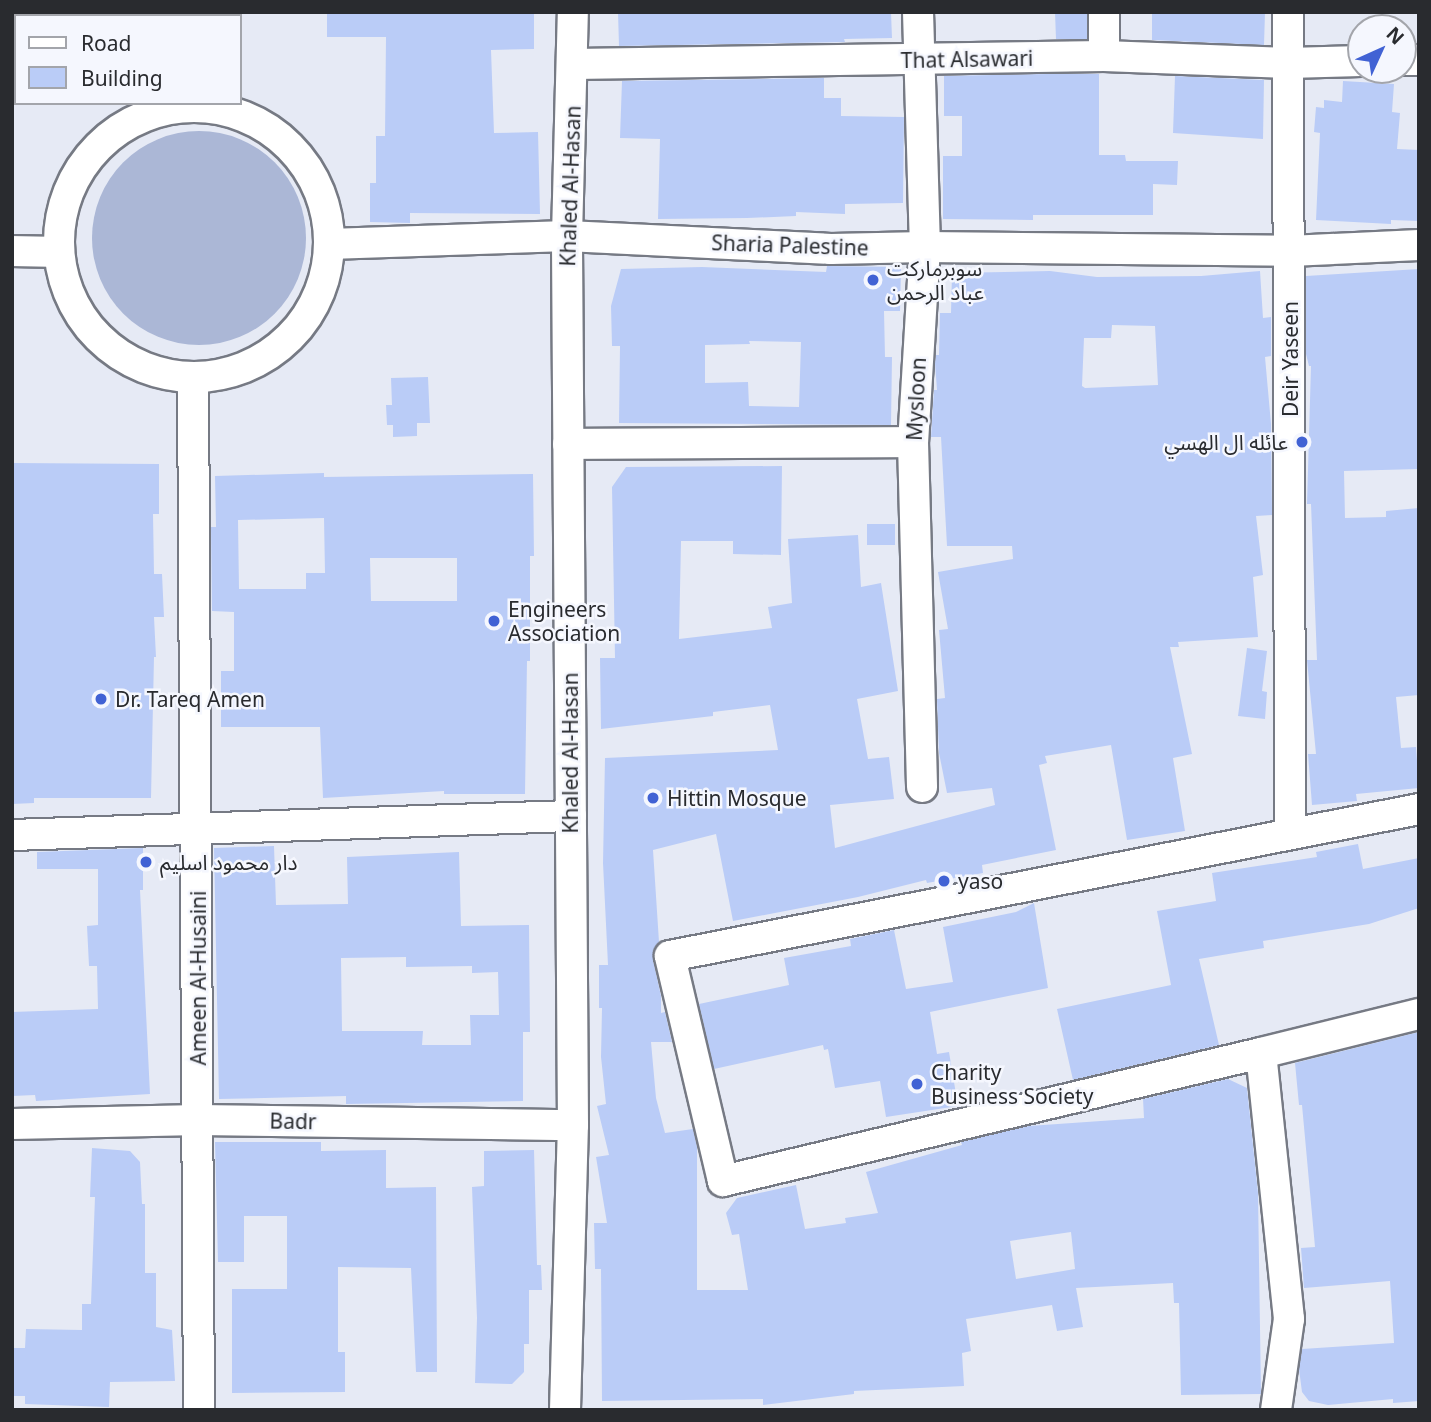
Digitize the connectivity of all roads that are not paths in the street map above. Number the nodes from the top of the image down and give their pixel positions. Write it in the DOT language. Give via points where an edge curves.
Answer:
graph roads {
  1 [pos="573,12"];
  2 [pos="918,12"];
  3 [pos="1104,12"];
  4 [pos="1288,12"];
  5 [pos="1104,56"];
  6 [pos="919,61"];
  7 [pos="1347,61"];
  8 [pos="1288,63"];
  9 [pos="573,64"];
  10 [pos="200,105"];
  11 [pos="566,236"];
  12 [pos="329,244"];
  13 [pos="1419,246"];
  14 [pos="925,247"];
  15 [pos="12,251"];
  16 [pos="1290,251"];
  17 [pos="59,252"];
  18 [pos="193,377"];
  19 [pos="913,442"];
  20 [pos="568,444"];
  21 [pos="922,787"];
  22 [pos="1419,809"];
  23 [pos="571,816"];
  24 [pos="197,830"];
  25 [pos="1290,832"];
  26 [pos="12,835"];
  27 [pos="1419,1014"];
  28 [pos="1261,1053"];
  29 [pos="199,1120"];
  30 [pos="12,1124"];
  31 [pos="573,1125"];
  32 [pos="200,1410"];
  33 [pos="565,1410"];
  34 [pos="1276,1410"];
  1 -- 9 [label="street, Khaled Al-Hasan"];
  2 -- 6 [label="street, Mysloon"];
  3 -- 5 [label="street"];
  4 -- 8 [label="street, Deir Yaseen"];
  5 -- 6 [label="street, That Alsawari"];
  5 -- 8 [label="street, That Alsawari"];
  6 -- 9 [label="street, That Alsawari"];
  6 -- 14 [label="street, Mysloon"];
  7 -- 8 [label="street, That Alsawari"];
  8 -- 16 [label="street, Deir Yaseen"];
  9 -- 11 [label="street, Khaled Al-Hasan"];
  10 -- 12 [label="street" via="248,118 289,146 318,187"];
  10 -- 17 [label="street" via="134,120 98,146 83,163 64,202"];
  11 -- 12 [label="street, Sharia Palestine"];
  11 -- 14 [label="street, Sharia Palestine" via="831,249"];
  11 -- 20 [label="street, Khaled Al-Hasan"];
  12 -- 18 [label="street" via="316,301 290,338 254,364"];
  13 -- 16 [label="street, Sharia Palestine"];
  14 -- 16 [label="street, Sharia Palestine"];
  14 -- 19 [label="street, Mysloon"];
  15 -- 17 [label="street"];
  16 -- 25 [label="street, Deir Yaseen"];
  17 -- 18 [label="street" via="70,296 98,337 139,366"];
  18 -- 24 [label="street, Ameen Al-Husaini"];
  19 -- 20 [label="street"];
  19 -- 21 [label="street, Mysloon"];
  20 -- 23 [label="street, Khaled Al-Hasan"];
  22 -- 25 [label="street"];
  23 -- 24 [label="street"];
  23 -- 31 [label="street, Khaled Al-Hasan"];
  24 -- 26 [label="street"];
  24 -- 29 [label="street, Ameen Al-Husaini"];
  25 -- 28 [label="street" via="670,956 723,1181"];
  27 -- 28 [label="street"];
  28 -- 34 [label="street" via="1289,1319"];
  29 -- 30 [label="street, Badr"];
  29 -- 31 [label="street, Badr"];
  29 -- 32 [label="street, Ameen Al-Husaini"];
  31 -- 33 [label="street, Khaled Al-Hasan"];
}
